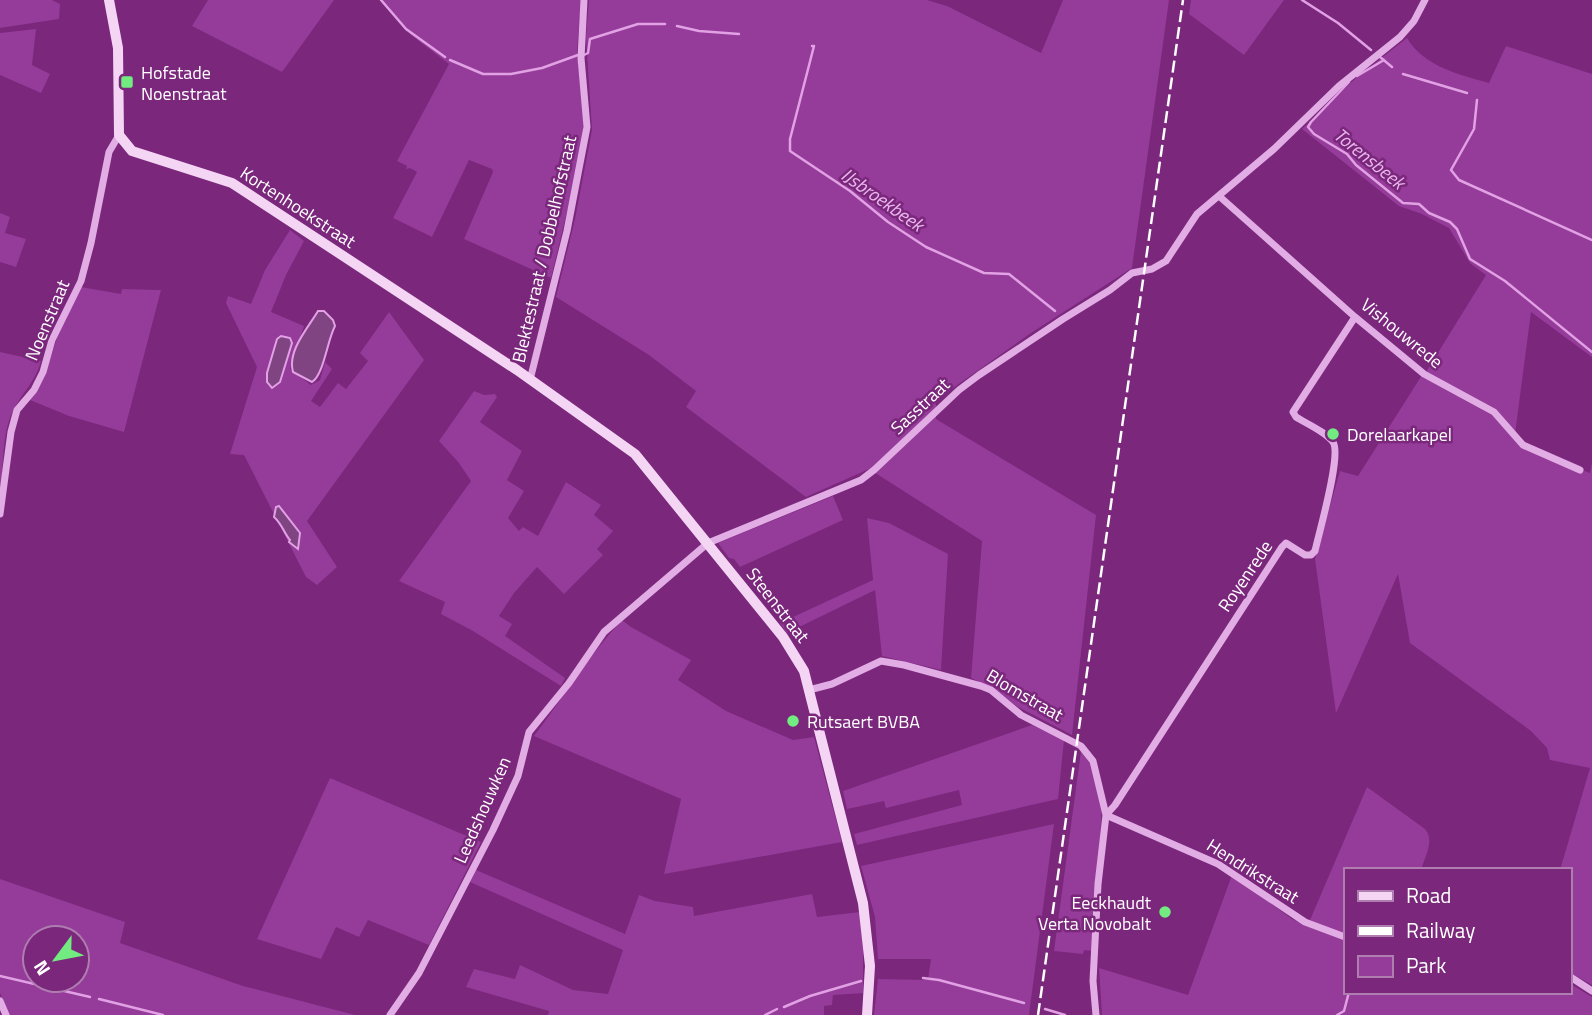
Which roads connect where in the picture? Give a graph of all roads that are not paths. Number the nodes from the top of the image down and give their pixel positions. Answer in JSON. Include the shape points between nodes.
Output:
{"nodes":[{"id":1,"x":109,"y":0,"type":"edge"},
{"id":2,"x":584,"y":0,"type":"edge"},
{"id":3,"x":1425,"y":0,"type":"edge"},
{"id":4,"x":119,"y":135,"type":"junction"},
{"id":5,"x":1219,"y":196,"type":"junction"},
{"id":6,"x":1355,"y":317,"type":"junction"},
{"id":7,"x":530,"y":380,"type":"junction"},
{"id":8,"x":1580,"y":470,"type":"dead end"},
{"id":9,"x":0,"y":514,"type":"edge"},
{"id":10,"x":708,"y":543,"type":"junction"},
{"id":11,"x":809,"y":690,"type":"junction"},
{"id":12,"x":1106,"y":815,"type":"junction"},
{"id":13,"x":1344,"y":937,"type":"edge"},
{"id":14,"x":1571,"y":977,"type":"edge"},
{"id":15,"x":1592,"y":991,"type":"edge"},
{"id":16,"x":0,"y":1001,"type":"edge"},
{"id":17,"x":6,"y":1015,"type":"edge"},
{"id":18,"x":390,"y":1015,"type":"edge"},
{"id":19,"x":867,"y":1015,"type":"edge"},
{"id":20,"x":1096,"y":1015,"type":"edge"}],
"edges":[{"from":1,"to":4,"type":"street","via":[[118,48]]},
{"from":2,"to":7,"type":"street","name":"Blektestraat / Dobbelhofstraat","via":[[581,41],[587,127]]},
{"from":3,"to":5,"type":"street","via":[[1400,37]]},
{"from":4,"to":7,"type":"street","name":"Kortenhoekstraat","via":[[132,151],[232,183]]},
{"from":4,"to":9,"type":"street","name":"Noenstraat","via":[[109,152],[81,281],[34,390],[17,410]]},
{"from":5,"to":6,"type":"street","name":"Vishouwrede"},
{"from":5,"to":10,"type":"street","name":"Sasstraat","via":[[1193,219],[1166,261],[1132,273],[959,390],[861,480]]},
{"from":6,"to":8,"type":"street","name":"Vishouwrede","via":[[1424,374],[1494,412],[1523,445]]},
{"from":6,"to":12,"type":"street","name":"Royenrede","via":[[1293,412],[1335,445],[1315,551],[1306,555],[1286,543],[1282,547]]},
{"from":7,"to":10,"type":"street","name":"Steenstraat","via":[[635,454]]},
{"from":10,"to":11,"type":"street","name":"Steenstraat","via":[[796,655]]},
{"from":10,"to":18,"type":"street","name":"Leedshouwken","via":[[604,632],[530,732],[518,776],[493,830],[419,973]]},
{"from":11,"to":12,"type":"street","name":"Blomstraat","via":[[881,661],[981,685],[1021,715],[1086,750]]},
{"from":11,"to":19,"type":"street","name":"Steenstraat","via":[[863,903],[870,966]]},
{"from":12,"to":13,"type":"street","name":"Hendrikstraat","via":[[1218,864],[1305,922]]},
{"from":12,"to":20,"type":"street","name":"Blomstraat","via":[[1093,969]]},
{"from":14,"to":15,"type":"street"},
{"from":16,"to":17,"type":"street"}]}
